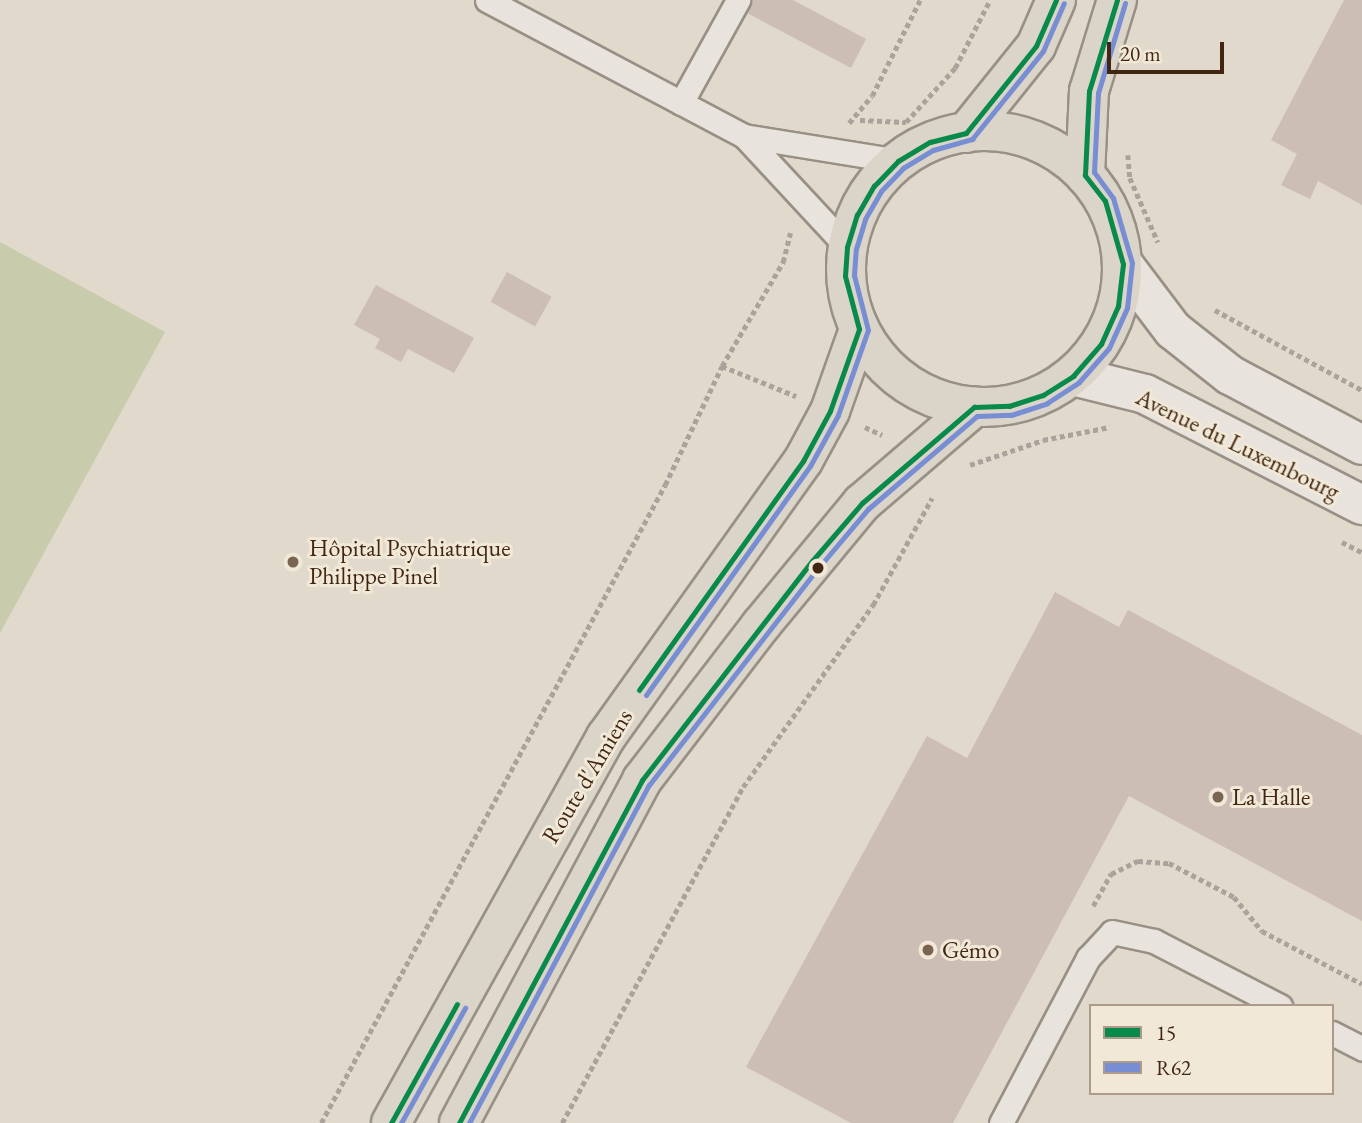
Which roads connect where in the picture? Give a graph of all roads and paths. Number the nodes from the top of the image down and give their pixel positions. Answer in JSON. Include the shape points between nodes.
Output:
{"nodes":[{"id":1,"x":487,"y":0,"type":"edge"},
{"id":2,"x":738,"y":0,"type":"edge"},
{"id":3,"x":920,"y":0,"type":"edge"},
{"id":4,"x":990,"y":0,"type":"edge"},
{"id":5,"x":1056,"y":0,"type":"edge"},
{"id":6,"x":1117,"y":0,"type":"edge"},
{"id":7,"x":681,"y":103,"type":"junction"},
{"id":8,"x":851,"y":120,"type":"junction"},
{"id":9,"x":966,"y":133,"type":"junction"},
{"id":10,"x":744,"y":136,"type":"junction"},
{"id":11,"x":826,"y":148,"type":"junction"},
{"id":12,"x":1127,"y":152,"type":"dead end"},
{"id":13,"x":898,"y":161,"type":"junction"},
{"id":14,"x":1085,"y":175,"type":"junction"},
{"id":15,"x":799,"y":194,"type":"junction"},
{"id":16,"x":847,"y":247,"type":"junction"},
{"id":17,"x":1162,"y":253,"type":"dead end"},
{"id":18,"x":1123,"y":264,"type":"junction"},
{"id":19,"x":1209,"y":306,"type":"dead end"},
{"id":20,"x":859,"y":329,"type":"junction"},
{"id":21,"x":1073,"y":376,"type":"junction"},
{"id":22,"x":1362,"y":390,"type":"edge"},
{"id":23,"x":974,"y":407,"type":"junction"},
{"id":24,"x":1118,"y":425,"type":"dead end"},
{"id":25,"x":1362,"y":445,"type":"edge"},
{"id":26,"x":958,"y":468,"type":"dead end"},
{"id":27,"x":939,"y":484,"type":"dead end"},
{"id":28,"x":1362,"y":505,"type":"edge"},
{"id":29,"x":1276,"y":1004,"type":"edge"},
{"id":30,"x":1334,"y":1034,"type":"edge"},
{"id":31,"x":1362,"y":1048,"type":"edge"},
{"id":32,"x":321,"y":1123,"type":"edge"},
{"id":33,"x":391,"y":1123,"type":"edge"},
{"id":34,"x":459,"y":1123,"type":"edge"},
{"id":35,"x":562,"y":1123,"type":"edge"},
{"id":36,"x":1001,"y":1123,"type":"edge"}],
"edges":[{"from":1,"to":7,"type":"lane"},
{"from":2,"to":7,"type":"lane"},
{"from":3,"to":8,"type":"path","via":[[872,96]]},
{"from":4,"to":8,"type":"path","via":[[955,68],[906,122]]},
{"from":5,"to":9,"type":"main road","via":[[1036,47]]},
{"from":6,"to":14,"type":"main road","via":[[1089,91]]},
{"from":7,"to":10,"type":"lane"},
{"from":8,"to":11,"type":"path"},
{"from":9,"to":13,"type":"main road","via":[[930,142]]},
{"from":9,"to":14,"type":"main road","via":[[999,132],[1030,139],[1060,154]]},
{"from":10,"to":11,"type":"lane"},
{"from":10,"to":15,"type":"lane"},
{"from":11,"to":13,"type":"lane"},
{"from":12,"to":17,"type":"path","via":[[1130,178]]},
{"from":13,"to":16,"type":"main road","via":[[874,186],[857,215]]},
{"from":14,"to":18,"type":"main road","via":[[1105,201]]},
{"from":15,"to":16,"type":"lane"},
{"from":15,"to":32,"type":"path","via":[[783,262],[722,366],[666,485]]},
{"from":16,"to":20,"type":"main road","via":[[845,275]]},
{"from":18,"to":21,"type":"main road","via":[[1118,306],[1101,344]]},
{"from":18,"to":25,"type":"street","via":[[1173,331],[1230,375]]},
{"from":19,"to":22,"type":"path"},
{"from":20,"to":23,"type":"main road","via":[[887,369],[927,395]]},
{"from":20,"to":33,"type":"main road","name":"Route d'Amiens","via":[[830,411],[803,461],[606,737]]},
{"from":21,"to":23,"type":"main road","via":[[1043,395],[1009,406]]},
{"from":21,"to":28,"type":"street","name":"Avenue du Luxembourg","via":[[1145,394]]},
{"from":23,"to":34,"type":"main road","name":"Route d'Amiens","via":[[862,503],[642,780]]},
{"from":24,"to":26,"type":"path","via":[[1043,440]]},
{"from":27,"to":35,"type":"path","via":[[873,605],[743,788]]},
{"from":29,"to":36,"type":"lane","via":[[1154,941],[1112,932],[1088,958]]},
{"from":30,"to":31,"type":"lane"}]}
